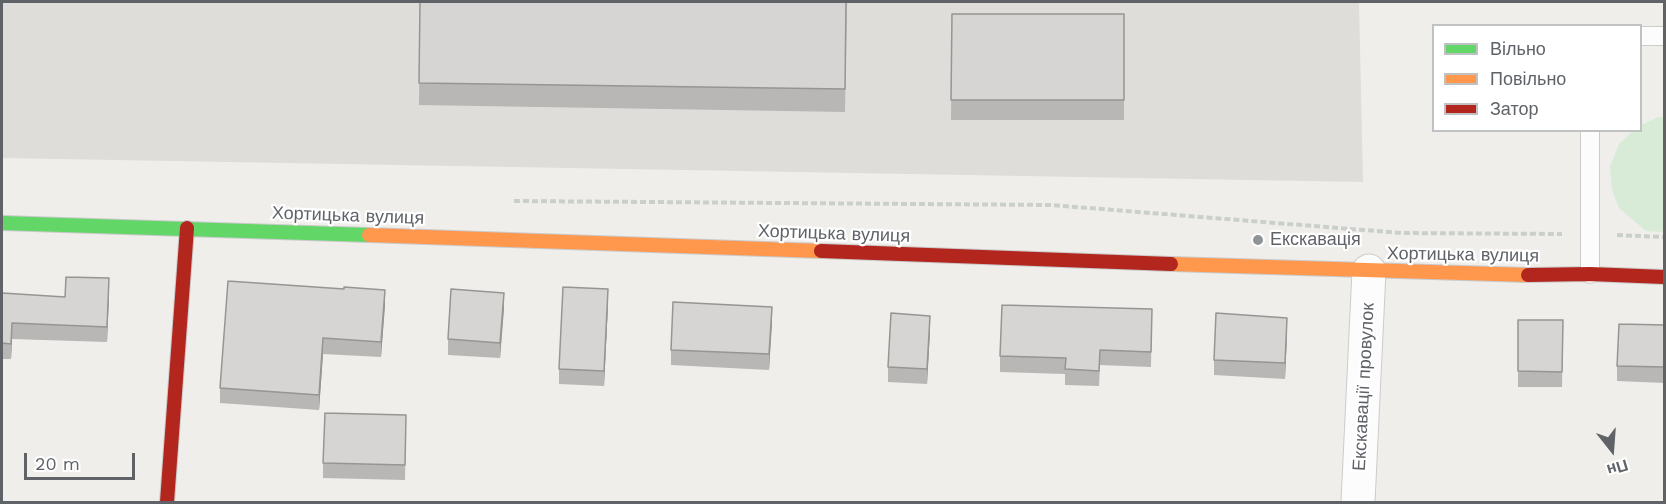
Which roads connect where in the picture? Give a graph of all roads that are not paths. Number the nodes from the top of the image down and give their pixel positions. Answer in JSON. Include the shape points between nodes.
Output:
{"nodes":[{"id":1,"x":1642,"y":36,"type":"edge"},
{"id":2,"x":1665,"y":36,"type":"edge"},
{"id":3,"x":1590,"y":132,"type":"edge"},
{"id":4,"x":2,"y":223,"type":"edge"},
{"id":5,"x":187,"y":228,"type":"junction"},
{"id":6,"x":1369,"y":271,"type":"junction"},
{"id":7,"x":1590,"y":274,"type":"junction"},
{"id":8,"x":1665,"y":277,"type":"edge"},
{"id":9,"x":167,"y":502,"type":"edge"},
{"id":10,"x":1358,"y":502,"type":"edge"}],
"edges":[{"from":1,"to":2,"type":"lane"},
{"from":3,"to":7,"type":"lane"},
{"from":4,"to":5,"type":"street","name":"Хортицька вулиця"},
{"from":5,"to":6,"type":"street","name":"Хортицька вулиця"},
{"from":5,"to":9,"type":"street"},
{"from":6,"to":7,"type":"street","name":"Хортицька вулиця"},
{"from":6,"to":10,"type":"street","name":"Екскавації провулок"},
{"from":7,"to":8,"type":"street","name":"Хортицька вулиця"}]}
